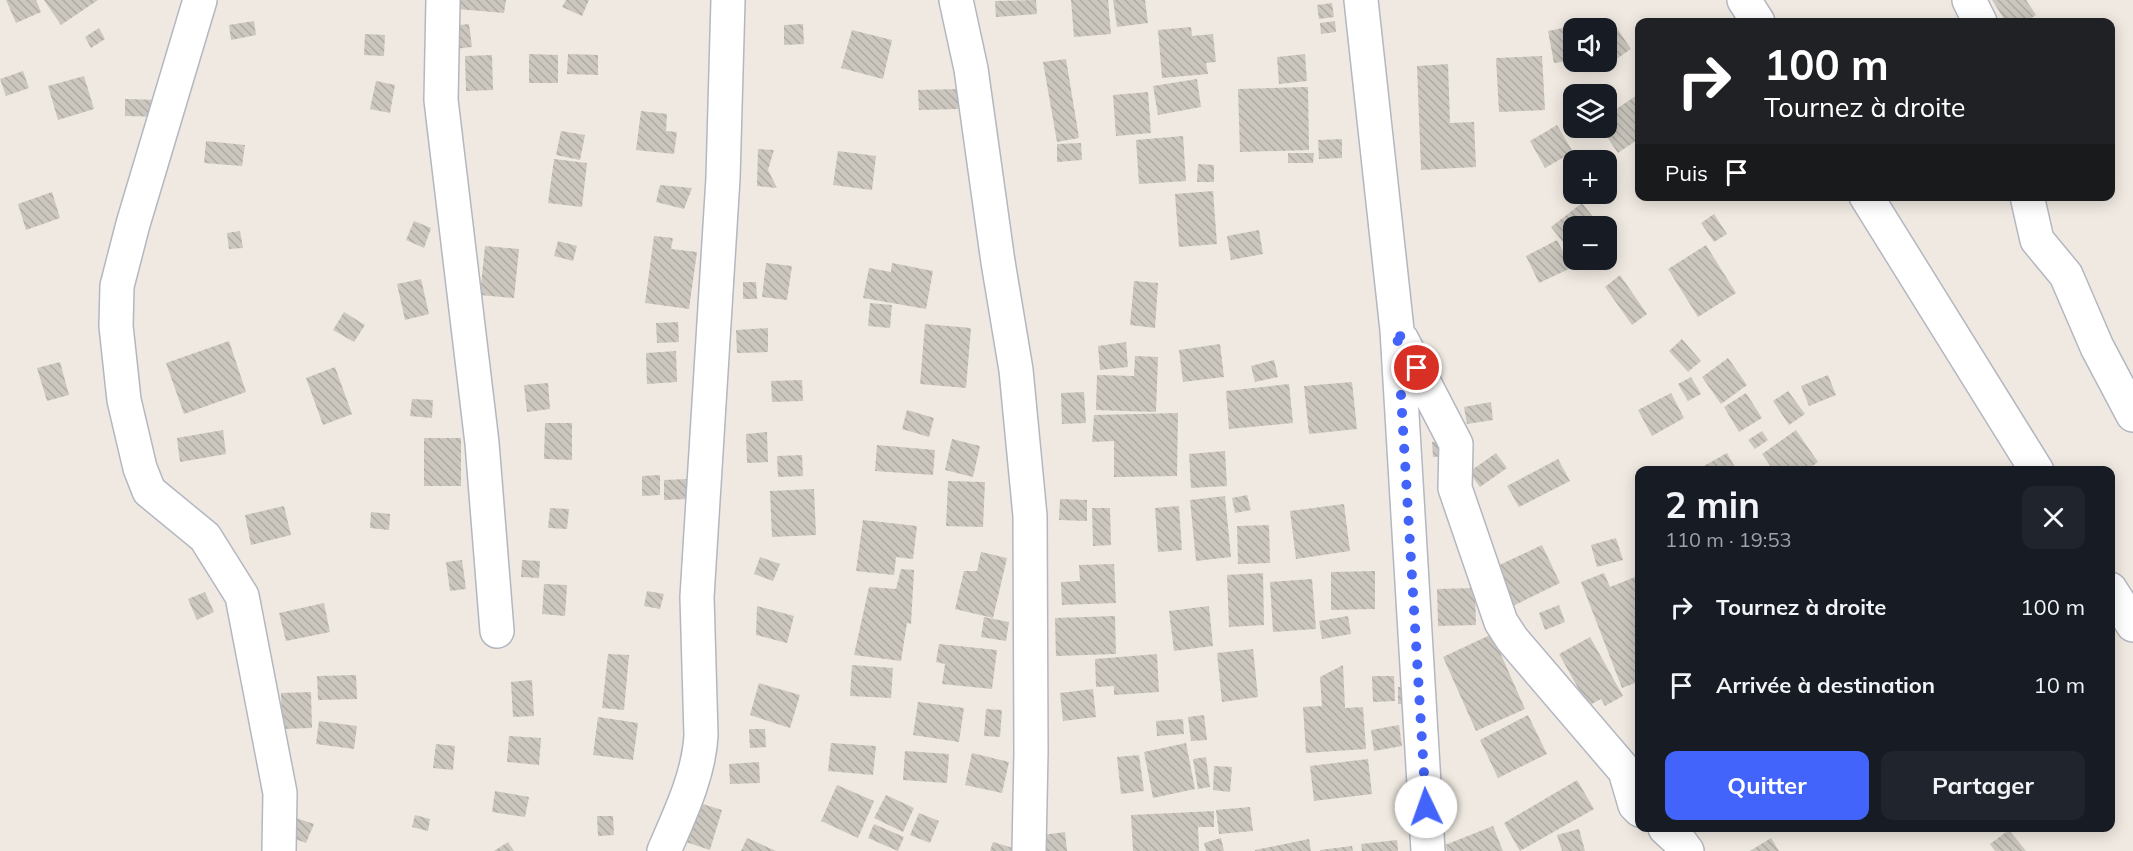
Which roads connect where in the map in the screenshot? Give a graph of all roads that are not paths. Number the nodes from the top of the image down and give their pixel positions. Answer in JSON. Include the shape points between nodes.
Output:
{"nodes":[{"id":1,"x":200,"y":0,"type":"edge"},
{"id":2,"x":442,"y":0,"type":"edge"},
{"id":3,"x":728,"y":0,"type":"edge"},
{"id":4,"x":956,"y":0,"type":"edge"},
{"id":5,"x":1360,"y":0,"type":"edge"},
{"id":6,"x":1744,"y":0,"type":"edge"},
{"id":7,"x":1969,"y":0,"type":"edge"},
{"id":8,"x":1755,"y":18,"type":"edge"},
{"id":9,"x":1978,"y":18,"type":"edge"},
{"id":10,"x":1869,"y":201,"type":"edge"},
{"id":11,"x":2028,"y":201,"type":"edge"},
{"id":12,"x":1397,"y":330,"type":"junction"},
{"id":13,"x":2133,"y":415,"type":"edge"},
{"id":14,"x":2034,"y":466,"type":"edge"},
{"id":15,"x":2115,"y":596,"type":"edge"},
{"id":16,"x":2132,"y":620,"type":"edge"},
{"id":17,"x":497,"y":631,"type":"dead end"},
{"id":18,"x":1632,"y":767,"type":"edge"},
{"id":19,"x":1635,"y":805,"type":"edge"},
{"id":20,"x":1669,"y":832,"type":"edge"},
{"id":21,"x":279,"y":851,"type":"edge"},
{"id":22,"x":664,"y":851,"type":"edge"},
{"id":23,"x":1029,"y":851,"type":"edge"},
{"id":24,"x":1428,"y":851,"type":"edge"},
{"id":25,"x":1686,"y":851,"type":"edge"}],
"edges":[{"from":1,"to":21,"type":"street","via":[[117,286],[116,326],[124,400],[149,491],[206,537],[242,596],[280,794]]},
{"from":2,"to":17,"type":"street","via":[[441,100],[482,443]]},
{"from":3,"to":22,"type":"street","via":[[723,178],[697,597],[700,756]]},
{"from":4,"to":23,"type":"street","via":[[971,69],[1016,370],[1030,516]]},
{"from":5,"to":12,"type":"street"},
{"from":6,"to":8,"type":"street"},
{"from":7,"to":9,"type":"street"},
{"from":10,"to":14,"type":"street"},
{"from":11,"to":13,"type":"street","via":[[2037,240],[2066,275]]},
{"from":12,"to":18,"type":"street","via":[[1456,444],[1455,488],[1501,622],[1512,639]]},
{"from":12,"to":24,"type":"street"},
{"from":15,"to":16,"type":"street"},
{"from":18,"to":19,"type":"street"},
{"from":20,"to":25,"type":"street"}]}
